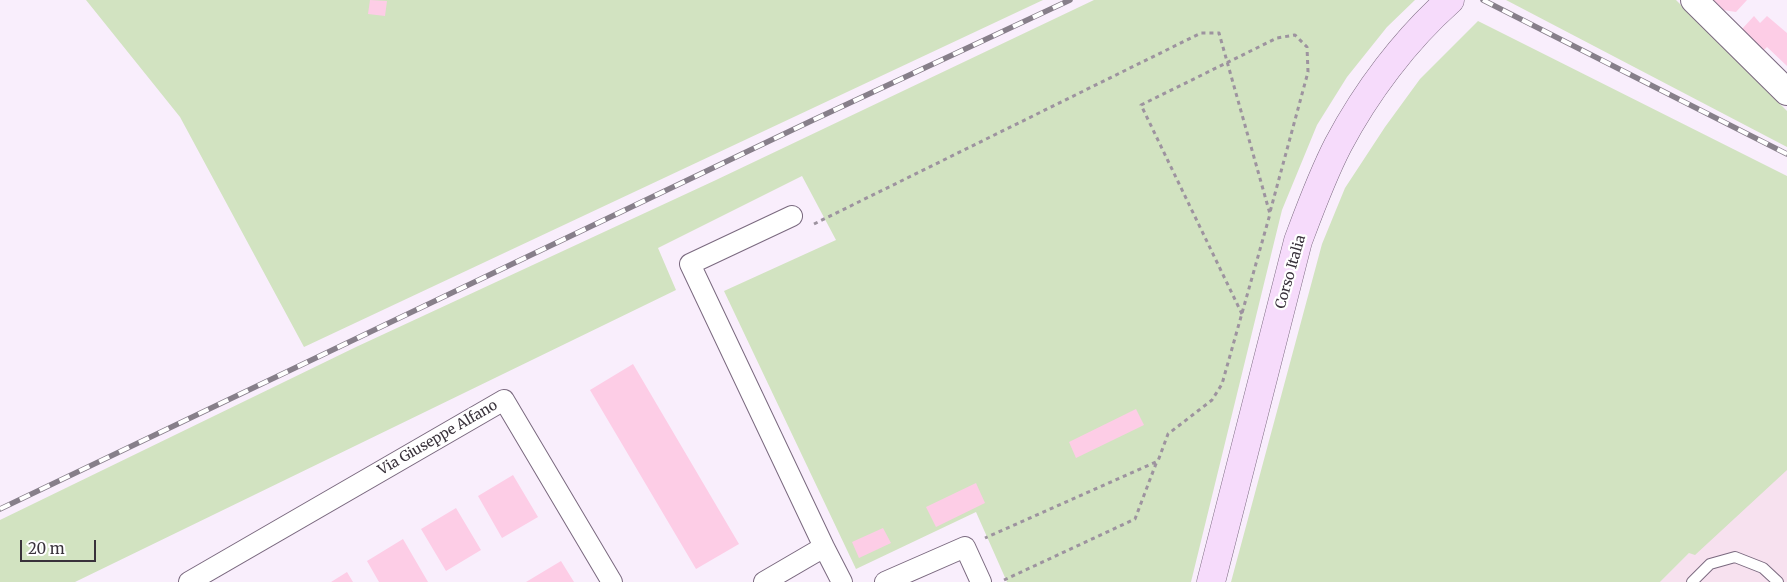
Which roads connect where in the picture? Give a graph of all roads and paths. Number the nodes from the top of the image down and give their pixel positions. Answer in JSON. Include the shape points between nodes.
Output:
{"nodes":[{"id":1,"x":1450,"y":0,"type":"edge"},
{"id":2,"x":1694,"y":0,"type":"edge"},
{"id":3,"x":1228,"y":62,"type":"junction"},
{"id":4,"x":1787,"y":92,"type":"edge"},
{"id":5,"x":1270,"y":212,"type":"junction"},
{"id":6,"x":792,"y":216,"type":"joint"},
{"id":7,"x":1242,"y":314,"type":"junction"},
{"id":8,"x":1158,"y":461,"type":"junction"},
{"id":9,"x":824,"y":547,"type":"junction"},
{"id":10,"x":964,"y":548,"type":"junction"},
{"id":11,"x":1787,"y":580,"type":"edge"},
{"id":12,"x":189,"y":582,"type":"edge"},
{"id":13,"x":612,"y":582,"type":"edge"},
{"id":14,"x":764,"y":582,"type":"edge"},
{"id":15,"x":842,"y":582,"type":"edge"},
{"id":16,"x":885,"y":582,"type":"edge"},
{"id":17,"x":981,"y":582,"type":"edge"},
{"id":18,"x":999,"y":582,"type":"edge"},
{"id":19,"x":1211,"y":582,"type":"edge"},
{"id":20,"x":1692,"y":582,"type":"edge"},
{"id":21,"x":1778,"y":582,"type":"edge"},
{"id":22,"x":1784,"y":582,"type":"edge"}],
"edges":[{"from":1,"to":19,"type":"main road","name":"Corso Italia","via":[[1385,72],[1338,145],[1317,189],[1298,241]]},
{"from":2,"to":4,"type":"street"},
{"from":3,"to":5,"type":"path"},
{"from":3,"to":5,"type":"path","via":[[1277,38],[1295,35],[1307,47],[1308,72]]},
{"from":3,"to":6,"type":"path","via":[[1219,33],[1201,33],[814,224]]},
{"from":3,"to":7,"type":"path","via":[[1141,105]]},
{"from":5,"to":7,"type":"path"},
{"from":6,"to":9,"type":"street","via":[[690,264]]},
{"from":7,"to":8,"type":"path","via":[[1222,384],[1212,400],[1168,434]]},
{"from":8,"to":10,"type":"path"},
{"from":8,"to":18,"type":"path","via":[[1135,518]]},
{"from":9,"to":14,"type":"street"},
{"from":9,"to":15,"type":"street"},
{"from":10,"to":16,"type":"street"},
{"from":10,"to":17,"type":"street"},
{"from":11,"to":22,"type":"lane"},
{"from":12,"to":13,"type":"street","name":"Via Giuseppe Alfano","via":[[504,400]]},
{"from":20,"to":21,"type":"lane","via":[[1710,564],[1735,557],[1763,568]]}]}
